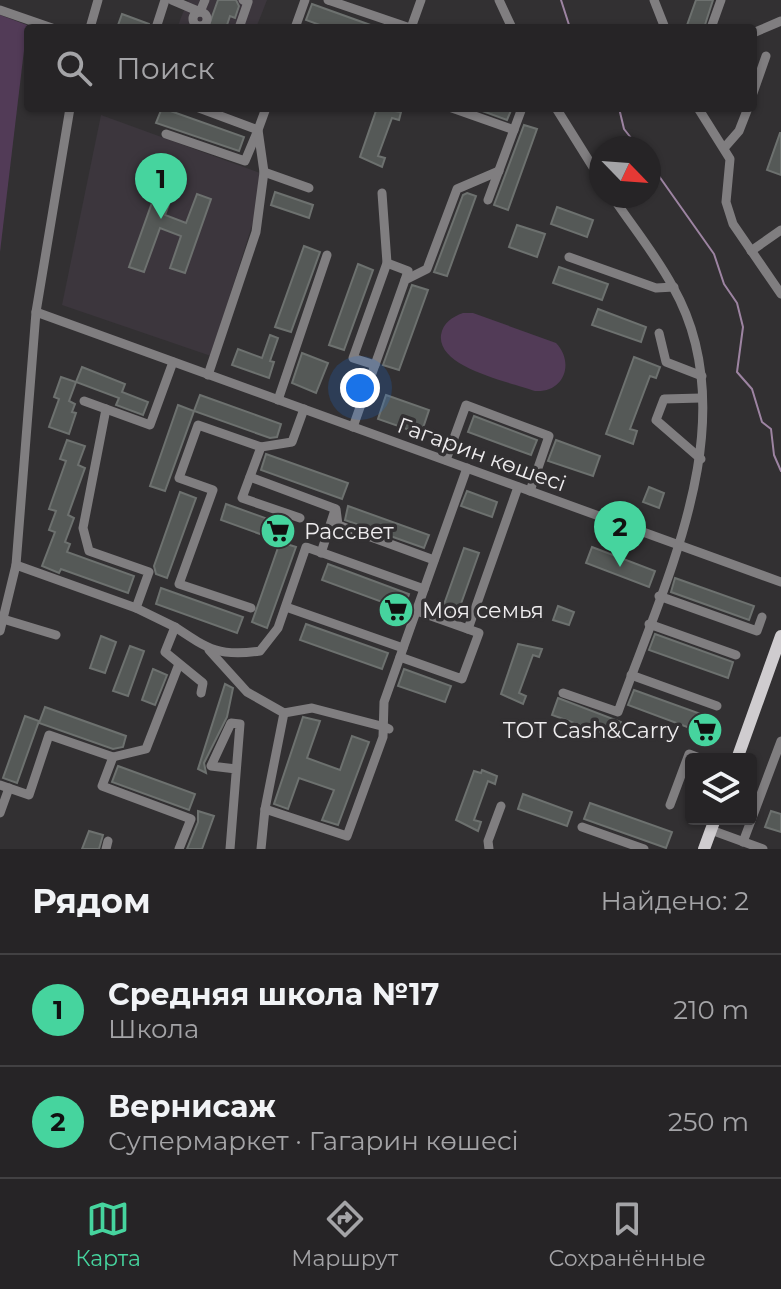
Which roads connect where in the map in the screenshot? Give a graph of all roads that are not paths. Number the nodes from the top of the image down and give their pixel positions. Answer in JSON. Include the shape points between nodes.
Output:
{"nodes":[{"id":1,"x":98,"y":0,"type":"edge"},
{"id":2,"x":165,"y":0,"type":"edge"},
{"id":3,"x":172,"y":0,"type":"edge"},
{"id":4,"x":205,"y":0,"type":"edge"},
{"id":5,"x":243,"y":0,"type":"edge"},
{"id":6,"x":305,"y":0,"type":"edge"},
{"id":7,"x":328,"y":0,"type":"edge"},
{"id":8,"x":421,"y":0,"type":"edge"},
{"id":9,"x":499,"y":0,"type":"edge"},
{"id":10,"x":654,"y":0,"type":"edge"},
{"id":11,"x":721,"y":0,"type":"edge"},
{"id":12,"x":0,"y":10,"type":"edge"},
{"id":13,"x":781,"y":21,"type":"edge"},
{"id":14,"x":40,"y":24,"type":"edge"},
{"id":15,"x":91,"y":24,"type":"edge"},
{"id":16,"x":157,"y":24,"type":"edge"},
{"id":17,"x":240,"y":24,"type":"edge"},
{"id":18,"x":296,"y":24,"type":"edge"},
{"id":19,"x":398,"y":24,"type":"edge"},
{"id":20,"x":412,"y":24,"type":"edge"},
{"id":21,"x":510,"y":24,"type":"edge"},
{"id":22,"x":663,"y":24,"type":"edge"},
{"id":23,"x":712,"y":24,"type":"edge"},
{"id":24,"x":757,"y":31,"type":"edge"},
{"id":25,"x":766,"y":56,"type":"dead end"},
{"id":26,"x":757,"y":82,"type":"edge"},
{"id":27,"x":69,"y":112,"type":"edge"},
{"id":28,"x":210,"y":112,"type":"edge"},
{"id":29,"x":265,"y":112,"type":"edge"},
{"id":30,"x":463,"y":112,"type":"edge"},
{"id":31,"x":521,"y":112,"type":"edge"},
{"id":32,"x":558,"y":112,"type":"edge"},
{"id":33,"x":701,"y":112,"type":"edge"},
{"id":34,"x":746,"y":112,"type":"edge"},
{"id":35,"x":258,"y":130,"type":"junction"},
{"id":36,"x":514,"y":130,"type":"junction"},
{"id":37,"x":166,"y":134,"type":"dead end"},
{"id":38,"x":725,"y":147,"type":"junction"},
{"id":39,"x":589,"y":161,"type":"edge"},
{"id":40,"x":499,"y":171,"type":"junction"},
{"id":41,"x":264,"y":172,"type":"junction"},
{"id":42,"x":309,"y":188,"type":"dead end"},
{"id":43,"x":382,"y":193,"type":"dead end"},
{"id":44,"x":488,"y":200,"type":"dead end"},
{"id":45,"x":620,"y":208,"type":"edge"},
{"id":46,"x":780,"y":232,"type":"edge"},
{"id":47,"x":751,"y":251,"type":"junction"},
{"id":48,"x":327,"y":255,"type":"dead end"},
{"id":49,"x":569,"y":257,"type":"dead end"},
{"id":50,"x":387,"y":263,"type":"junction"},
{"id":51,"x":405,"y":280,"type":"junction"},
{"id":52,"x":674,"y":287,"type":"junction"},
{"id":53,"x":781,"y":294,"type":"edge"},
{"id":54,"x":36,"y":312,"type":"junction"},
{"id":55,"x":659,"y":333,"type":"dead end"},
{"id":56,"x":173,"y":362,"type":"junction"},
{"id":57,"x":375,"y":365,"type":"junction"},
{"id":58,"x":208,"y":375,"type":"junction"},
{"id":59,"x":702,"y":376,"type":"junction"},
{"id":60,"x":701,"y":398,"type":"junction"},
{"id":61,"x":278,"y":400,"type":"junction"},
{"id":62,"x":84,"y":401,"type":"dead end"},
{"id":63,"x":106,"y":409,"type":"junction"},
{"id":64,"x":304,"y":409,"type":"junction"},
{"id":65,"x":353,"y":427,"type":"junction"},
{"id":66,"x":261,"y":447,"type":"junction"},
{"id":67,"x":701,"y":459,"type":"junction"},
{"id":68,"x":446,"y":460,"type":"junction"},
{"id":69,"x":467,"y":468,"type":"junction"},
{"id":70,"x":250,"y":477,"type":"junction"},
{"id":71,"x":518,"y":487,"type":"junction"},
{"id":72,"x":530,"y":491,"type":"junction"},
{"id":73,"x":336,"y":509,"type":"junction"},
{"id":74,"x":300,"y":518,"type":"dead end"},
{"id":75,"x":677,"y":544,"type":"junction"},
{"id":76,"x":321,"y":553,"type":"junction"},
{"id":77,"x":434,"y":560,"type":"junction"},
{"id":78,"x":16,"y":565,"type":"junction"},
{"id":79,"x":781,"y":582,"type":"edge"},
{"id":80,"x":424,"y":589,"type":"junction"},
{"id":81,"x":659,"y":596,"type":"junction"},
{"id":82,"x":286,"y":607,"type":"junction"},
{"id":83,"x":136,"y":608,"type":"junction"},
{"id":84,"x":251,"y":608,"type":"dead end"},
{"id":85,"x":417,"y":611,"type":"junction"},
{"id":86,"x":762,"y":617,"type":"dead end"},
{"id":87,"x":3,"y":619,"type":"junction"},
{"id":88,"x":649,"y":624,"type":"junction"},
{"id":89,"x":175,"y":627,"type":"junction"},
{"id":90,"x":468,"y":629,"type":"junction"},
{"id":91,"x":0,"y":631,"type":"edge"},
{"id":92,"x":53,"y":632,"type":"dead end"},
{"id":93,"x":781,"y":636,"type":"edge"},
{"id":94,"x":209,"y":650,"type":"junction"},
{"id":95,"x":402,"y":653,"type":"junction"},
{"id":96,"x":736,"y":655,"type":"dead end"},
{"id":97,"x":179,"y":664,"type":"junction"},
{"id":98,"x":631,"y":675,"type":"junction"},
{"id":99,"x":201,"y":693,"type":"dead end"},
{"id":100,"x":563,"y":693,"type":"dead end"},
{"id":101,"x":717,"y":706,"type":"dead end"},
{"id":102,"x":284,"y":713,"type":"junction"},
{"id":103,"x":387,"y":728,"type":"junction"},
{"id":104,"x":781,"y":741,"type":"edge"},
{"id":105,"x":739,"y":753,"type":"edge"},
{"id":106,"x":113,"y":757,"type":"junction"},
{"id":107,"x":685,"y":765,"type":"edge"},
{"id":108,"x":236,"y":769,"type":"junction"},
{"id":109,"x":4,"y":786,"type":"edge"},
{"id":110,"x":670,"y":805,"type":"dead end"},
{"id":111,"x":501,"y":806,"type":"dead end"},
{"id":112,"x":265,"y":809,"type":"junction"},
{"id":113,"x":0,"y":813,"type":"edge"},
{"id":114,"x":713,"y":825,"type":"edge"},
{"id":115,"x":715,"y":825,"type":"edge"},
{"id":116,"x":582,"y":827,"type":"dead end"},
{"id":117,"x":743,"y":842,"type":"junction"},
{"id":118,"x":179,"y":849,"type":"edge"},
{"id":119,"x":230,"y":849,"type":"edge"},
{"id":120,"x":261,"y":849,"type":"edge"},
{"id":121,"x":489,"y":849,"type":"edge"},
{"id":122,"x":644,"y":849,"type":"edge"},
{"id":123,"x":704,"y":849,"type":"edge"},
{"id":124,"x":763,"y":849,"type":"edge"}],
"edges":[{"from":1,"to":15,"type":"street"},
{"from":2,"to":16,"type":"street"},
{"from":3,"to":4,"type":"street","via":[[200,12]]},
{"from":5,"to":17,"type":"street","via":[[248,2]]},
{"from":6,"to":18,"type":"street"},
{"from":7,"to":19,"type":"street"},
{"from":8,"to":20,"type":"street"},
{"from":9,"to":21,"type":"street"},
{"from":10,"to":22,"type":"street"},
{"from":11,"to":23,"type":"street"},
{"from":12,"to":14,"type":"street"},
{"from":13,"to":24,"type":"street"},
{"from":25,"to":26,"type":"street"},
{"from":27,"to":54,"type":"street"},
{"from":28,"to":35,"type":"street"},
{"from":29,"to":35,"type":"street"},
{"from":30,"to":36,"type":"street"},
{"from":31,"to":36,"type":"street"},
{"from":32,"to":39,"type":"street"},
{"from":33,"to":38,"type":"street"},
{"from":34,"to":38,"type":"street"},
{"from":35,"to":37,"type":"street","via":[[245,161]]},
{"from":35,"to":41,"type":"street"},
{"from":36,"to":40,"type":"street"},
{"from":38,"to":47,"type":"street","via":[[730,159],[726,202]]},
{"from":40,"to":44,"type":"street"},
{"from":40,"to":51,"type":"street","via":[[457,189],[427,269]]},
{"from":41,"to":42,"type":"street"},
{"from":41,"to":58,"type":"street","via":[[256,232]]},
{"from":43,"to":50,"type":"street"},
{"from":45,"to":52,"type":"street"},
{"from":46,"to":47,"type":"street"},
{"from":47,"to":53,"type":"street"},
{"from":48,"to":61,"type":"street"},
{"from":49,"to":52,"type":"street","via":[[656,288]]},
{"from":50,"to":51,"type":"street","via":[[408,271]]},
{"from":50,"to":57,"type":"street","via":[[353,358]]},
{"from":51,"to":57,"type":"street"},
{"from":52,"to":59,"type":"street"},
{"from":54,"to":56,"type":"street","name":"Гагарин көшесі"},
{"from":54,"to":78,"type":"street"},
{"from":55,"to":59,"type":"street","via":[[666,362]]},
{"from":56,"to":58,"type":"street","name":"Гагарин көшесі"},
{"from":56,"to":63,"type":"street","via":[[150,425]]},
{"from":57,"to":65,"type":"street"},
{"from":58,"to":61,"type":"street","name":"Гагарин көшесі"},
{"from":59,"to":60,"type":"street"},
{"from":60,"to":67,"type":"street"},
{"from":60,"to":67,"type":"street","via":[[664,399],[656,420]]},
{"from":61,"to":64,"type":"street","name":"Гагарин көшесі"},
{"from":62,"to":63,"type":"street"},
{"from":63,"to":83,"type":"street","via":[[83,528],[89,551],[149,572]]},
{"from":64,"to":65,"type":"street","name":"Гагарин көшесі"},
{"from":64,"to":66,"type":"street","via":[[292,442]]},
{"from":65,"to":68,"type":"street","name":"Гагарин көшесі"},
{"from":66,"to":70,"type":"street"},
{"from":66,"to":84,"type":"street","via":[[198,425],[179,478],[213,490],[179,584]]},
{"from":67,"to":75,"type":"street"},
{"from":68,"to":69,"type":"street","name":"Гагарин көшесі"},
{"from":68,"to":72,"type":"street","via":[[466,405],[549,436]]},
{"from":69,"to":71,"type":"street","name":"Гагарин көшесі"},
{"from":69,"to":77,"type":"street"},
{"from":70,"to":73,"type":"street"},
{"from":70,"to":74,"type":"street","via":[[242,498]]},
{"from":71,"to":72,"type":"street","name":"Гагарин көшесі"},
{"from":71,"to":90,"type":"street"},
{"from":72,"to":75,"type":"street","name":"Гагарин көшесі"},
{"from":73,"to":76,"type":"street"},
{"from":73,"to":77,"type":"street","via":[[338,525]]},
{"from":75,"to":79,"type":"street","name":"Гагарин көшесі"},
{"from":75,"to":81,"type":"street"},
{"from":76,"to":80,"type":"street"},
{"from":76,"to":82,"type":"street","via":[[306,547]]},
{"from":77,"to":80,"type":"street"},
{"from":78,"to":83,"type":"street"},
{"from":78,"to":87,"type":"street"},
{"from":80,"to":85,"type":"street"},
{"from":81,"to":86,"type":"street","via":[[757,631]]},
{"from":81,"to":88,"type":"street"},
{"from":82,"to":94,"type":"street","via":[[270,642],[260,651],[232,655]]},
{"from":82,"to":95,"type":"street"},
{"from":83,"to":89,"type":"street"},
{"from":85,"to":90,"type":"street"},
{"from":85,"to":95,"type":"street"},
{"from":87,"to":91,"type":"street"},
{"from":87,"to":92,"type":"street"},
{"from":88,"to":96,"type":"street"},
{"from":88,"to":98,"type":"street"},
{"from":89,"to":94,"type":"street"},
{"from":89,"to":97,"type":"street","via":[[165,652]]},
{"from":90,"to":95,"type":"street","via":[[479,633],[462,679]]},
{"from":93,"to":105,"type":"main road"},
{"from":94,"to":102,"type":"street","via":[[247,692]]},
{"from":95,"to":103,"type":"street","via":[[384,702]]},
{"from":97,"to":99,"type":"street","via":[[203,683]]},
{"from":97,"to":106,"type":"street","via":[[146,749]]},
{"from":98,"to":100,"type":"street","via":[[618,712]]},
{"from":98,"to":101,"type":"street"},
{"from":102,"to":103,"type":"street","via":[[312,708]]},
{"from":102,"to":112,"type":"street"},
{"from":103,"to":112,"type":"street","via":[[347,836]]},
{"from":104,"to":117,"type":"street"},
{"from":106,"to":109,"type":"street","via":[[49,735],[29,795]]},
{"from":106,"to":118,"type":"street","via":[[102,786],[191,819]]},
{"from":107,"to":110,"type":"street"},
{"from":108,"to":108,"type":"street","via":[[240,724],[231,723],[211,766]]},
{"from":108,"to":119,"type":"street"},
{"from":109,"to":113,"type":"street"},
{"from":111,"to":121,"type":"street"},
{"from":112,"to":120,"type":"street"},
{"from":114,"to":123,"type":"main road"},
{"from":115,"to":117,"type":"street"},
{"from":116,"to":122,"type":"street"},
{"from":117,"to":124,"type":"street"}]}
